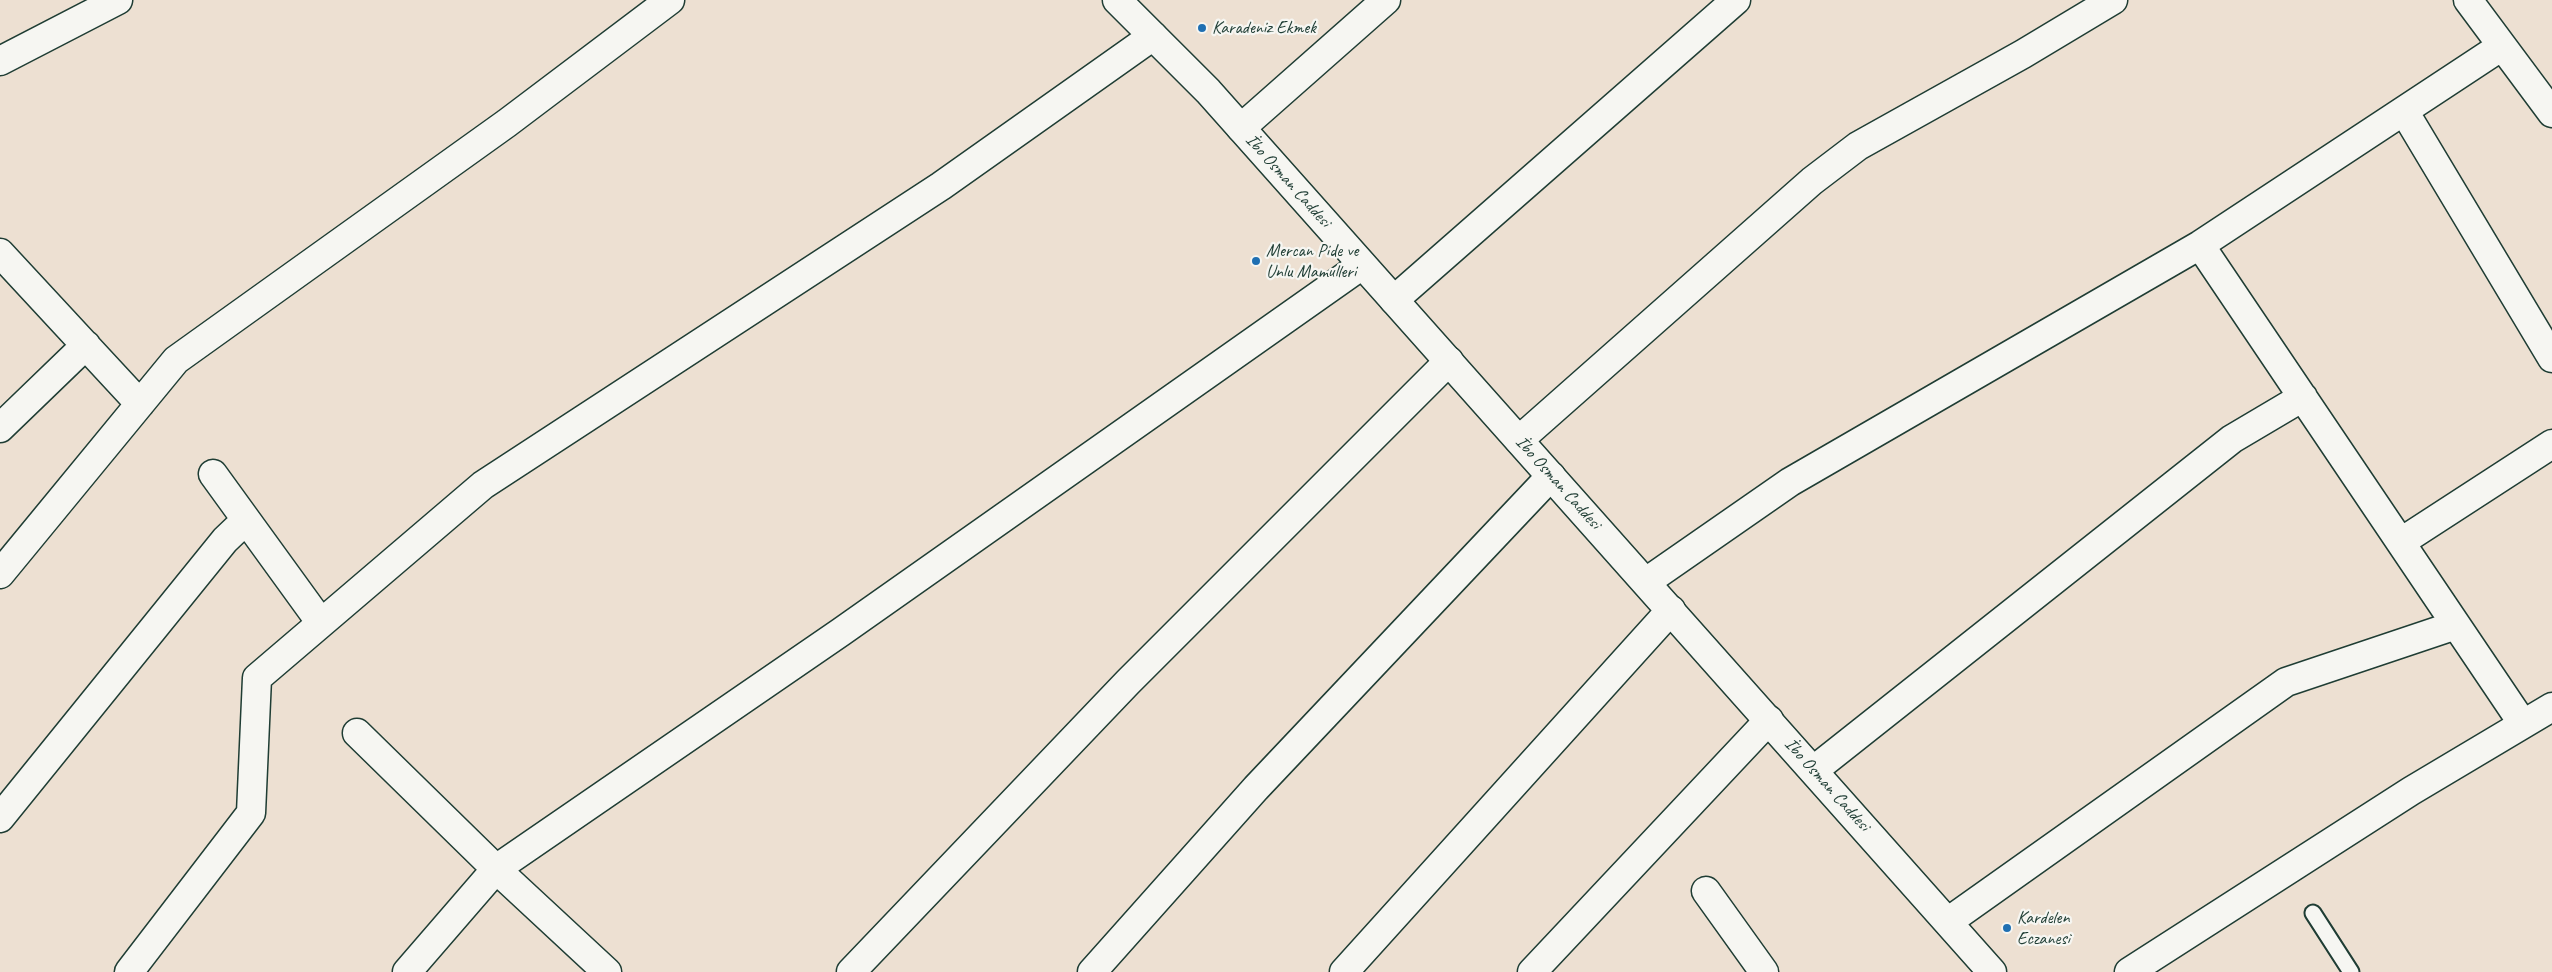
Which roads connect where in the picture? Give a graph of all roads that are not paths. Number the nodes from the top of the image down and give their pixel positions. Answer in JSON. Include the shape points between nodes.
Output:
{"nodes":[{"id":1,"x":118,"y":0,"type":"edge"},
{"id":2,"x":670,"y":0,"type":"edge"},
{"id":3,"x":1117,"y":0,"type":"edge"},
{"id":4,"x":1386,"y":0,"type":"edge"},
{"id":5,"x":1736,"y":0,"type":"edge"},
{"id":6,"x":2113,"y":0,"type":"edge"},
{"id":7,"x":2472,"y":1,"type":"edge"},
{"id":8,"x":1153,"y":36,"type":"junction"},
{"id":9,"x":2502,"y":46,"type":"junction"},
{"id":10,"x":0,"y":61,"type":"edge"},
{"id":11,"x":2404,"y":111,"type":"junction"},
{"id":12,"x":2552,"y":113,"type":"edge"},
{"id":13,"x":1241,"y":128,"type":"junction"},
{"id":14,"x":2200,"y":245,"type":"junction"},
{"id":15,"x":0,"y":253,"type":"edge"},
{"id":16,"x":1362,"y":264,"type":"junction"},
{"id":17,"x":1394,"y":300,"type":"junction"},
{"id":18,"x":86,"y":345,"type":"junction"},
{"id":19,"x":2552,"y":358,"type":"edge"},
{"id":20,"x":1449,"y":361,"type":"junction"},
{"id":21,"x":2303,"y":397,"type":"junction"},
{"id":22,"x":140,"y":404,"type":"junction"},
{"id":23,"x":0,"y":428,"type":"edge"},
{"id":24,"x":1519,"y":440,"type":"junction"},
{"id":25,"x":2552,"y":444,"type":"edge"},
{"id":26,"x":213,"y":474,"type":"dead end"},
{"id":27,"x":1551,"y":476,"type":"junction"},
{"id":28,"x":246,"y":520,"type":"junction"},
{"id":29,"x":2401,"y":542,"type":"junction"},
{"id":30,"x":0,"y":574,"type":"edge"},
{"id":31,"x":1646,"y":582,"type":"junction"},
{"id":32,"x":1671,"y":610,"type":"junction"},
{"id":33,"x":321,"y":623,"type":"junction"},
{"id":34,"x":2456,"y":624,"type":"junction"},
{"id":35,"x":2552,"y":707,"type":"edge"},
{"id":36,"x":1769,"y":720,"type":"junction"},
{"id":37,"x":2523,"y":724,"type":"junction"},
{"id":38,"x":358,"y":733,"type":"dead end"},
{"id":39,"x":1814,"y":770,"type":"junction"},
{"id":40,"x":0,"y":818,"type":"edge"},
{"id":41,"x":496,"y":869,"type":"junction"},
{"id":42,"x":1706,"y":891,"type":"dead end"},
{"id":43,"x":2313,"y":913,"type":"dead end"},
{"id":44,"x":1949,"y":922,"type":"junction"},
{"id":45,"x":129,"y":972,"type":"edge"},
{"id":46,"x":407,"y":972,"type":"edge"},
{"id":47,"x":607,"y":972,"type":"edge"},
{"id":48,"x":851,"y":972,"type":"edge"},
{"id":49,"x":1092,"y":972,"type":"edge"},
{"id":50,"x":1344,"y":972,"type":"edge"},
{"id":51,"x":1532,"y":972,"type":"edge"},
{"id":52,"x":1764,"y":972,"type":"edge"},
{"id":53,"x":1992,"y":972,"type":"edge"},
{"id":54,"x":2129,"y":972,"type":"edge"},
{"id":55,"x":2351,"y":972,"type":"edge"}],
"edges":[{"from":1,"to":10,"type":"street"},
{"from":2,"to":22,"type":"street","via":[[507,123],[176,360]]},
{"from":3,"to":8,"type":"street","name":"İbo Osman Caddesi"},
{"from":4,"to":13,"type":"street"},
{"from":5,"to":17,"type":"street"},
{"from":6,"to":24,"type":"street","via":[[1858,146],[1812,181]]},
{"from":7,"to":9,"type":"street"},
{"from":8,"to":13,"type":"street","name":"İbo Osman Caddesi"},
{"from":8,"to":33,"type":"street","via":[[940,186],[483,485]]},
{"from":9,"to":11,"type":"street"},
{"from":9,"to":12,"type":"street"},
{"from":11,"to":14,"type":"street"},
{"from":11,"to":19,"type":"street"},
{"from":13,"to":16,"type":"street","name":"İbo Osman Caddesi"},
{"from":14,"to":21,"type":"street"},
{"from":14,"to":31,"type":"street","via":[[1790,482]]},
{"from":15,"to":18,"type":"street"},
{"from":16,"to":17,"type":"street","name":"İbo Osman Caddesi"},
{"from":16,"to":41,"type":"street","via":[[850,627]]},
{"from":17,"to":20,"type":"street","name":"İbo Osman Caddesi"},
{"from":18,"to":22,"type":"street"},
{"from":18,"to":23,"type":"street"},
{"from":20,"to":24,"type":"street","name":"İbo Osman Caddesi"},
{"from":20,"to":48,"type":"street","via":[[1128,682]]},
{"from":21,"to":29,"type":"street"},
{"from":21,"to":39,"type":"street","via":[[2232,439]]},
{"from":22,"to":30,"type":"street"},
{"from":24,"to":27,"type":"street","name":"İbo Osman Caddesi"},
{"from":25,"to":29,"type":"street"},
{"from":26,"to":28,"type":"street"},
{"from":27,"to":31,"type":"street","name":"İbo Osman Caddesi"},
{"from":27,"to":49,"type":"street","via":[[1256,788]]},
{"from":28,"to":33,"type":"street"},
{"from":28,"to":40,"type":"street","via":[[225,540]]},
{"from":29,"to":34,"type":"street"},
{"from":31,"to":32,"type":"street","name":"İbo Osman Caddesi"},
{"from":32,"to":36,"type":"street","name":"İbo Osman Caddesi"},
{"from":32,"to":50,"type":"street"},
{"from":33,"to":45,"type":"street","via":[[257,678],[251,813]]},
{"from":34,"to":37,"type":"street"},
{"from":34,"to":44,"type":"street","via":[[2286,682]]},
{"from":35,"to":37,"type":"street"},
{"from":36,"to":39,"type":"street","name":"İbo Osman Caddesi"},
{"from":36,"to":51,"type":"street"},
{"from":37,"to":54,"type":"street"},
{"from":38,"to":41,"type":"street"},
{"from":39,"to":44,"type":"street","name":"İbo Osman Caddesi"},
{"from":41,"to":46,"type":"street"},
{"from":41,"to":47,"type":"street"},
{"from":42,"to":52,"type":"street"},
{"from":43,"to":55,"type":"lane"},
{"from":44,"to":53,"type":"street","name":"İbo Osman Caddesi"}]}
